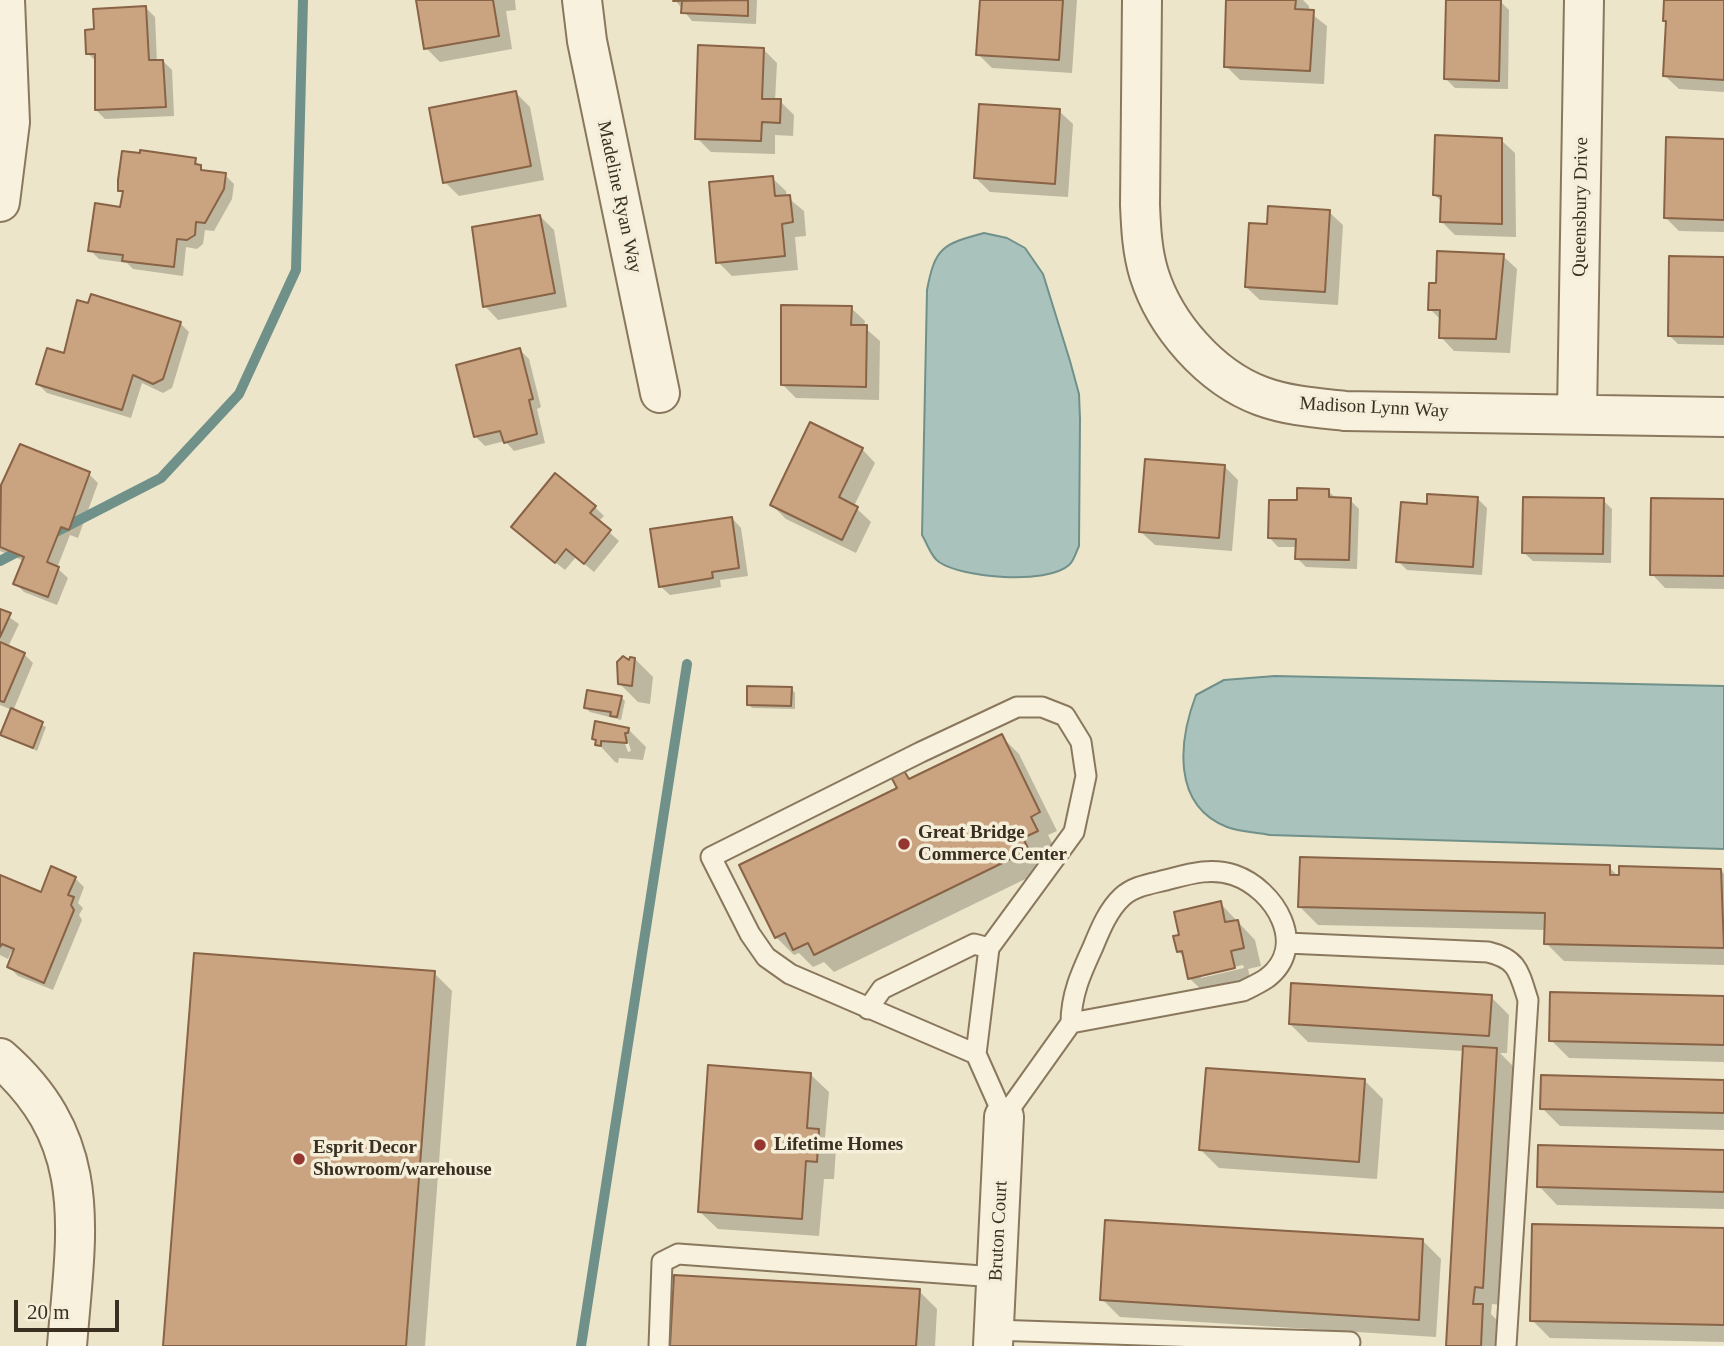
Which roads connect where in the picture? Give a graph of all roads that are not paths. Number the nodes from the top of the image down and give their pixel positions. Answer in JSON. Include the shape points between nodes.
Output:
{"nodes":[{"id":1,"x":5,"y":0,"type":"edge"},
{"id":2,"x":582,"y":0,"type":"edge"},
{"id":3,"x":1142,"y":0,"type":"edge"},
{"id":4,"x":1584,"y":0,"type":"edge"},
{"id":5,"x":0,"y":202,"type":"edge"},
{"id":6,"x":660,"y":393,"type":"dead end"},
{"id":7,"x":1577,"y":413,"type":"junction"},
{"id":8,"x":1724,"y":417,"type":"edge"},
{"id":9,"x":1287,"y":943,"type":"junction"},
{"id":10,"x":989,"y":948,"type":"junction"},
{"id":11,"x":868,"y":1009,"type":"junction"},
{"id":12,"x":1071,"y":1023,"type":"junction"},
{"id":13,"x":976,"y":1054,"type":"junction"},
{"id":14,"x":0,"y":1058,"type":"edge"},
{"id":15,"x":1004,"y":1116,"type":"junction"},
{"id":16,"x":996,"y":1277,"type":"junction"},
{"id":17,"x":993,"y":1338,"type":"edge"},
{"id":18,"x":1350,"y":1342,"type":"dead end"},
{"id":19,"x":67,"y":1346,"type":"edge"},
{"id":20,"x":659,"y":1346,"type":"edge"},
{"id":21,"x":1506,"y":1346,"type":"edge"}],
"edges":[{"from":1,"to":5,"type":"street","via":[[10,122]]},
{"from":2,"to":6,"type":"street","name":"Madeline Ryan Way"},
{"from":3,"to":7,"type":"street","name":"Madison Lynn Way","via":[[1142,239],[1149,274],[1163,307],[1203,358],[1260,396],[1293,405],[1345,411]]},
{"from":4,"to":7,"type":"street","name":"Queensbury Drive"},
{"from":7,"to":8,"type":"street","name":"Madison Lynn Way"},
{"from":9,"to":12,"type":"lane","via":[[1282,960],[1267,978],[1243,990]]},
{"from":9,"to":12,"type":"lane","via":[[1283,919],[1273,904],[1235,875],[1192,873],[1137,887],[1107,915],[1071,1000]]},
{"from":9,"to":21,"type":"lane","via":[[1488,952],[1507,957],[1519,971],[1528,1000]]},
{"from":10,"to":11,"type":"lane","via":[[974,944],[882,989]]},
{"from":10,"to":11,"type":"lane","via":[[1074,832],[1083,802],[1086,776],[1081,741],[1065,716],[1042,707],[1017,707],[711,857],[766,957],[790,974]]},
{"from":10,"to":13,"type":"lane"},
{"from":11,"to":13,"type":"lane"},
{"from":12,"to":15,"type":"lane"},
{"from":13,"to":15,"type":"lane"},
{"from":14,"to":19,"type":"street","via":[[38,1097],[57,1128],[70,1165],[75,1238]]},
{"from":15,"to":16,"type":"street","name":"Bruton Court"},
{"from":16,"to":17,"type":"street","name":"Bruton Court"},
{"from":16,"to":20,"type":"lane","via":[[678,1254],[662,1262]]},
{"from":17,"to":18,"type":"lane"}]}
